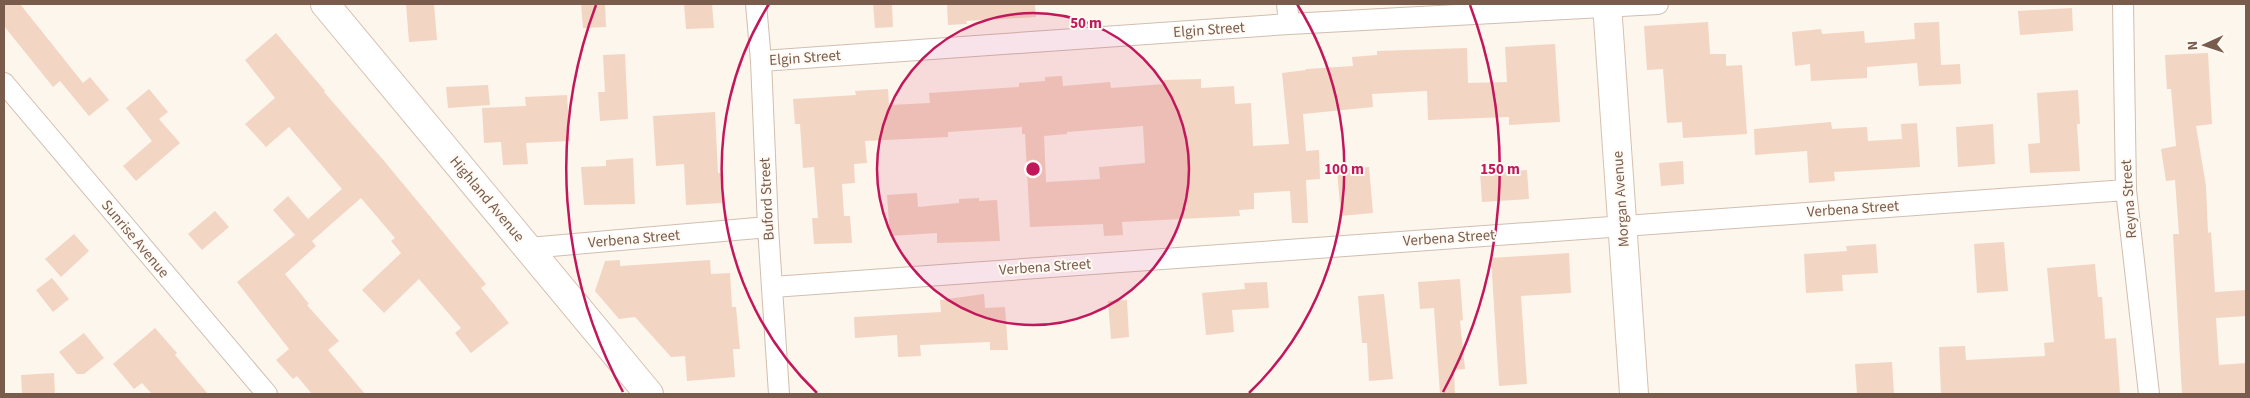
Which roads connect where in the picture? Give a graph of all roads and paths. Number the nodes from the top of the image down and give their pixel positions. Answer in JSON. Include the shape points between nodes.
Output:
{"nodes":[{"id":1,"x":325,"y":4,"type":"edge"},
{"id":2,"x":756,"y":4,"type":"edge"},
{"id":3,"x":1287,"y":4,"type":"edge"},
{"id":4,"x":1658,"y":4,"type":"edge"},
{"id":5,"x":2123,"y":4,"type":"edge"},
{"id":6,"x":1607,"y":6,"type":"edge"},
{"id":7,"x":1288,"y":24,"type":"junction"},
{"id":8,"x":761,"y":61,"type":"junction"},
{"id":9,"x":4,"y":83,"type":"edge"},
{"id":10,"x":2126,"y":190,"type":"junction"},
{"id":11,"x":1623,"y":226,"type":"junction"},
{"id":12,"x":768,"y":227,"type":"junction"},
{"id":13,"x":529,"y":248,"type":"junction"},
{"id":14,"x":773,"y":287,"type":"junction"},
{"id":15,"x":267,"y":394,"type":"edge"},
{"id":16,"x":649,"y":394,"type":"edge"},
{"id":17,"x":779,"y":394,"type":"edge"},
{"id":18,"x":1634,"y":394,"type":"edge"},
{"id":19,"x":2149,"y":394,"type":"edge"}],
"edges":[{"from":1,"to":13,"type":"street","name":"Highland Avenue"},
{"from":2,"to":8,"type":"street","name":"Buford Street"},
{"from":3,"to":7,"type":"street"},
{"from":4,"to":6,"type":"street","name":"Elgin Street"},
{"from":5,"to":10,"type":"street","name":"Reyna Street"},
{"from":6,"to":7,"type":"street","name":"Elgin Street"},
{"from":6,"to":11,"type":"street","name":"Morgan Avenue"},
{"from":7,"to":8,"type":"street","name":"Elgin Street"},
{"from":8,"to":12,"type":"street","name":"Buford Street"},
{"from":9,"to":15,"type":"street","name":"Sunrise Avenue"},
{"from":10,"to":11,"type":"street","name":"Verbena Street"},
{"from":10,"to":19,"type":"street","name":"Reyna Street"},
{"from":11,"to":14,"type":"street","name":"Verbena Street"},
{"from":11,"to":18,"type":"street","name":"Morgan Avenue"},
{"from":12,"to":13,"type":"street","name":"Verbena Street"},
{"from":12,"to":14,"type":"street","name":"Buford Street"},
{"from":13,"to":16,"type":"street","name":"Highland Avenue"},
{"from":14,"to":17,"type":"street","name":"Buford Street"}]}
